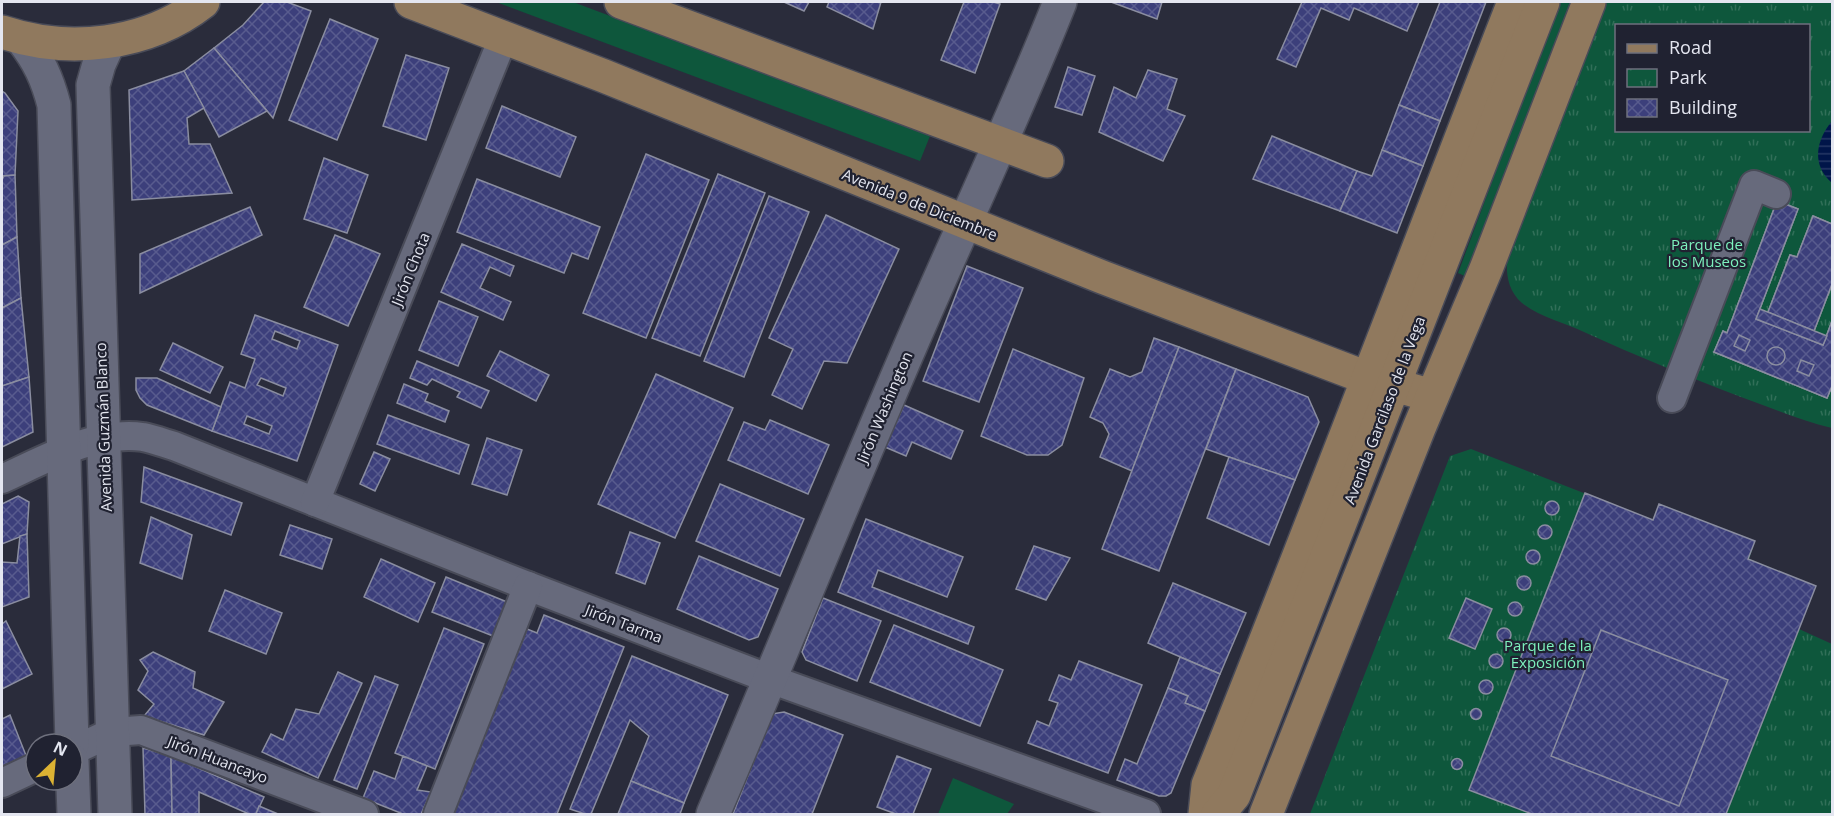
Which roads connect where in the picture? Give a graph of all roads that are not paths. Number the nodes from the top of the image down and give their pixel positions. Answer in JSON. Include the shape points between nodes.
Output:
{"nodes":[{"id":1,"x":203,"y":2,"type":"edge"},
{"id":2,"x":411,"y":2,"type":"edge"},
{"id":3,"x":621,"y":2,"type":"edge"},
{"id":4,"x":1060,"y":2,"type":"edge"},
{"id":5,"x":1514,"y":2,"type":"edge"},
{"id":6,"x":1543,"y":2,"type":"edge"},
{"id":7,"x":1589,"y":2,"type":"edge"},
{"id":8,"x":12,"y":36,"type":"edge"},
{"id":9,"x":504,"y":36,"type":"junction"},
{"id":10,"x":110,"y":42,"type":"junction"},
{"id":11,"x":1000,"y":144,"type":"junction"},
{"id":12,"x":1047,"y":161,"type":"dead end"},
{"id":13,"x":1776,"y":194,"type":"dead end"},
{"id":14,"x":964,"y":221,"type":"junction"},
{"id":15,"x":1382,"y":381,"type":"junction"},
{"id":16,"x":1432,"y":396,"type":"junction"},
{"id":17,"x":1672,"y":398,"type":"dead end"},
{"id":18,"x":103,"y":438,"type":"junction"},
{"id":19,"x":63,"y":452,"type":"junction"},
{"id":20,"x":2,"y":479,"type":"edge"},
{"id":21,"x":315,"y":502,"type":"junction"},
{"id":22,"x":528,"y":586,"type":"junction"},
{"id":23,"x":770,"y":679,"type":"junction"},
{"id":24,"x":72,"y":732,"type":"edge"},
{"id":25,"x":114,"y":732,"type":"junction"},
{"id":26,"x":84,"y":746,"type":"edge"},
{"id":27,"x":24,"y":773,"type":"edge"},
{"id":28,"x":2,"y":783,"type":"edge"},
{"id":29,"x":73,"y":792,"type":"edge"},
{"id":30,"x":74,"y":814,"type":"edge"},
{"id":31,"x":115,"y":814,"type":"edge"},
{"id":32,"x":364,"y":814,"type":"edge"},
{"id":33,"x":438,"y":814,"type":"edge"},
{"id":34,"x":713,"y":814,"type":"edge"},
{"id":35,"x":1146,"y":814,"type":"edge"},
{"id":36,"x":1205,"y":814,"type":"edge"},
{"id":37,"x":1218,"y":814,"type":"edge"},
{"id":38,"x":1266,"y":814,"type":"edge"}],
"edges":[{"from":1,"to":10,"type":"main road","via":[[169,23]]},
{"from":2,"to":9,"type":"main road","name":"Avenida 9 de Diciembre"},
{"from":3,"to":11,"type":"main road"},
{"from":4,"to":11,"type":"main road","name":"Jirón Washington"},
{"from":5,"to":15,"type":"main road","name":"Avenida Garcilaso de la Vega","via":[[1419,243]]},
{"from":6,"to":15,"type":"main road","name":"Avenida Garcilaso de la Vega"},
{"from":7,"to":16,"type":"main road","via":[[1486,269]]},
{"from":8,"to":10,"type":"main road","via":[[76,45]]},
{"from":8,"to":19,"type":"main road","via":[[38,58],[54,105]]},
{"from":9,"to":14,"type":"main road","name":"Avenida 9 de Diciembre"},
{"from":9,"to":21,"type":"street","name":"Jirón Chota"},
{"from":10,"to":18,"type":"main road","name":"Avenida Guzmán Blanco","via":[[93,86]]},
{"from":11,"to":12,"type":"main road"},
{"from":11,"to":14,"type":"main road","name":"Jirón Washington"},
{"from":13,"to":17,"type":"street","via":[[1754,185]]},
{"from":14,"to":15,"type":"main road","name":"Avenida 9 de Diciembre"},
{"from":14,"to":23,"type":"main road","name":"Jirón Washington"},
{"from":15,"to":16,"type":"main road","name":"Avenida 9 de Diciembre"},
{"from":15,"to":36,"type":"main road","name":"Avenida Garcilaso de la Vega","via":[[1208,785]]},
{"from":15,"to":37,"type":"main road","name":"Avenida Garcilaso de la Vega","via":[[1233,795]]},
{"from":16,"to":38,"type":"main road"},
{"from":18,"to":19,"type":"street","name":"Jirón Tarma"},
{"from":18,"to":21,"type":"street","name":"Jirón Tarma","via":[[142,437],[174,446]]},
{"from":18,"to":25,"type":"main road","name":"Avenida Guzmán Blanco"},
{"from":19,"to":20,"type":"street","name":"Jirón Tarma"},
{"from":19,"to":24,"type":"main road"},
{"from":21,"to":22,"type":"street","name":"Jirón Tarma"},
{"from":22,"to":23,"type":"street","name":"Jirón Tarma"},
{"from":22,"to":33,"type":"street"},
{"from":23,"to":34,"type":"main road","name":"Jirón Washington"},
{"from":23,"to":35,"type":"street","name":"Jirón Tarma"},
{"from":25,"to":26,"type":"street","name":"Jirón Huancayo"},
{"from":25,"to":31,"type":"main road","name":"Avenida Guzmán Blanco"},
{"from":25,"to":32,"type":"street","name":"Jirón Huancayo","via":[[141,730]]},
{"from":27,"to":28,"type":"street"},
{"from":29,"to":30,"type":"main road"}]}
